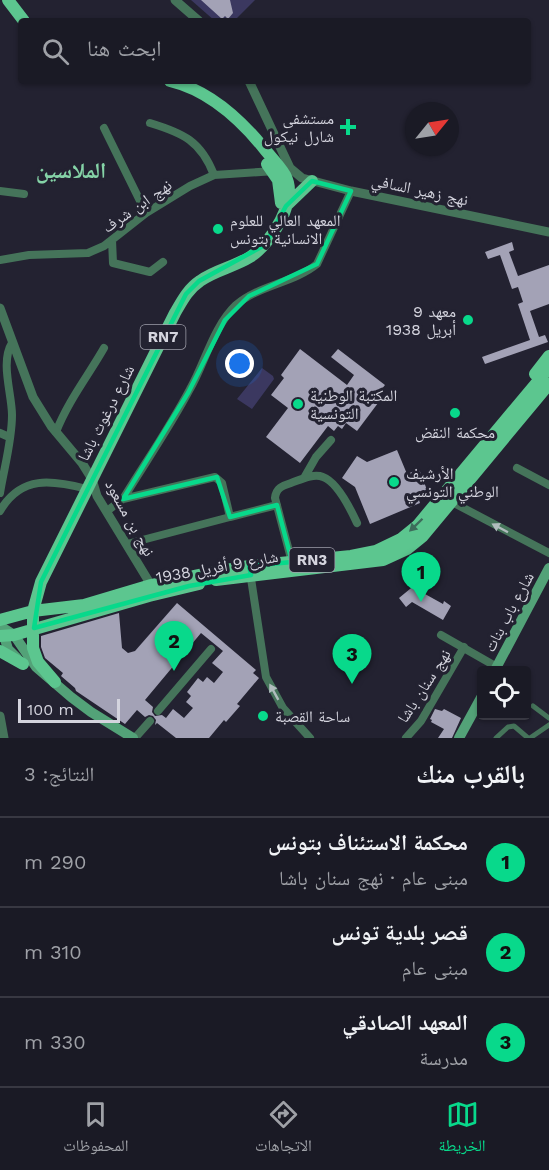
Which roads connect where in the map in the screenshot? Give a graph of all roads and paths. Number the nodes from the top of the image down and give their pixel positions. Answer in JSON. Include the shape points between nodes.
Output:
{"nodes":[{"id":1,"x":8,"y":0,"type":"edge"},
{"id":2,"x":16,"y":0,"type":"edge"},
{"id":3,"x":175,"y":0,"type":"edge"},
{"id":4,"x":22,"y":18,"type":"edge"},
{"id":5,"x":28,"y":18,"type":"edge"},
{"id":6,"x":196,"y":18,"type":"edge"},
{"id":7,"x":183,"y":84,"type":"edge"},
{"id":8,"x":250,"y":84,"type":"edge"},
{"id":9,"x":150,"y":123,"type":"dead end"},
{"id":10,"x":104,"y":128,"type":"dead end"},
{"id":11,"x":281,"y":170,"type":"junction"},
{"id":12,"x":214,"y":176,"type":"junction"},
{"id":13,"x":312,"y":181,"type":"junction"},
{"id":14,"x":0,"y":191,"type":"edge"},
{"id":15,"x":351,"y":191,"type":"junction"},
{"id":16,"x":24,"y":194,"type":"dead end"},
{"id":17,"x":286,"y":206,"type":"junction"},
{"id":18,"x":146,"y":213,"type":"junction"},
{"id":19,"x":279,"y":222,"type":"junction"},
{"id":20,"x":549,"y":232,"type":"edge"},
{"id":21,"x":112,"y":240,"type":"junction"},
{"id":22,"x":0,"y":260,"type":"edge"},
{"id":23,"x":163,"y":262,"type":"dead end"},
{"id":24,"x":0,"y":308,"type":"edge"},
{"id":25,"x":12,"y":343,"type":"junction"},
{"id":26,"x":104,"y":348,"type":"dead end"},
{"id":27,"x":549,"y":356,"type":"edge"},
{"id":28,"x":549,"y":368,"type":"edge"},
{"id":29,"x":549,"y":384,"type":"edge"},
{"id":30,"x":549,"y":391,"type":"edge"},
{"id":31,"x":56,"y":432,"type":"junction"},
{"id":32,"x":0,"y":433,"type":"edge"},
{"id":33,"x":9,"y":437,"type":"junction"},
{"id":34,"x":497,"y":439,"type":"junction"},
{"id":35,"x":331,"y":440,"type":"dead end"},
{"id":36,"x":517,"y":468,"type":"dead end"},
{"id":37,"x":304,"y":478,"type":"junction"},
{"id":38,"x":89,"y":484,"type":"junction"},
{"id":39,"x":549,"y":485,"type":"edge"},
{"id":40,"x":0,"y":494,"type":"edge"},
{"id":41,"x":123,"y":499,"type":"junction"},
{"id":42,"x":452,"y":502,"type":"junction"},
{"id":43,"x":277,"y":505,"type":"junction"},
{"id":44,"x":0,"y":511,"type":"edge"},
{"id":45,"x":107,"y":511,"type":"junction"},
{"id":46,"x":230,"y":517,"type":"junction"},
{"id":47,"x":357,"y":523,"type":"dead end"},
{"id":48,"x":127,"y":544,"type":"junction"},
{"id":49,"x":549,"y":553,"type":"edge"},
{"id":50,"x":293,"y":566,"type":"junction"},
{"id":51,"x":549,"y":568,"type":"edge"},
{"id":52,"x":250,"y":571,"type":"junction"},
{"id":53,"x":151,"y":585,"type":"junction"},
{"id":54,"x":136,"y":594,"type":"junction"},
{"id":55,"x":0,"y":620,"type":"edge"},
{"id":56,"x":33,"y":620,"type":"junction"},
{"id":57,"x":3,"y":633,"type":"edge"},
{"id":58,"x":441,"y":635,"type":"dead end"},
{"id":59,"x":464,"y":647,"type":"junction"},
{"id":60,"x":211,"y":649,"type":"dead end"},
{"id":61,"x":0,"y":651,"type":"edge"},
{"id":62,"x":23,"y":664,"type":"junction"},
{"id":63,"x":492,"y":666,"type":"edge"},
{"id":64,"x":498,"y":666,"type":"edge"},
{"id":65,"x":55,"y":682,"type":"junction"},
{"id":66,"x":477,"y":705,"type":"edge"},
{"id":67,"x":533,"y":706,"type":"dead end"},
{"id":68,"x":158,"y":711,"type":"dead end"},
{"id":69,"x":0,"y":716,"type":"edge"},
{"id":70,"x":548,"y":716,"type":"edge"},
{"id":71,"x":150,"y":721,"type":"dead end"},
{"id":72,"x":549,"y":725,"type":"edge"},
{"id":73,"x":1,"y":728,"type":"edge"},
{"id":74,"x":4,"y":738,"type":"edge"},
{"id":75,"x":134,"y":738,"type":"edge"},
{"id":76,"x":310,"y":738,"type":"edge"},
{"id":77,"x":406,"y":738,"type":"edge"},
{"id":78,"x":459,"y":738,"type":"edge"},
{"id":79,"x":496,"y":738,"type":"edge"},
{"id":80,"x":529,"y":738,"type":"edge"}],
"edges":[{"from":1,"to":4,"type":"main road"},
{"from":2,"to":5,"type":"main road"},
{"from":3,"to":6,"type":"street"},
{"from":7,"to":11,"type":"main road","number":"RN7","via":[[234,115]]},
{"from":8,"to":11,"type":"street"},
{"from":9,"to":12,"type":"street","via":[[190,139],[203,152]]},
{"from":10,"to":18,"type":"street"},
{"from":11,"to":12,"type":"street","name":"نهج ابن شرف"},
{"from":11,"to":13,"type":"street","name":"نهج زهير السافي"},
{"from":11,"to":17,"type":"main road","name":"شارع درغوث باشا","number":"RN7","via":[[288,186]]},
{"from":11,"to":19,"type":"main road","number":"RN7"},
{"from":12,"to":18,"type":"street","name":"نهج ابن شرف"},
{"from":13,"to":15,"type":"street","name":"نهج زهير السافي"},
{"from":13,"to":17,"type":"main road"},
{"from":14,"to":16,"type":"street"},
{"from":15,"to":20,"type":"street","name":"نهج زهير السافي"},
{"from":15,"to":41,"type":"street","via":[[318,264],[249,296],[225,320],[188,393]]},
{"from":17,"to":19,"type":"main road","name":"شارع درغوث باشا","number":"RN7"},
{"from":18,"to":21,"type":"street","name":"نهج ابن شرف"},
{"from":19,"to":38,"type":"main road","name":"شارع درغوث باشا","number":"RN7","via":[[258,252],[208,276],[186,294]]},
{"from":21,"to":22,"type":"street","name":"نهج ابن شرف","via":[[88,253]]},
{"from":21,"to":23,"type":"street","via":[[113,264],[150,272]]},
{"from":24,"to":25,"type":"street","name":"نهج بن مسعود"},
{"from":25,"to":31,"type":"street","name":"نهج بن مسعود","via":[[33,397]]},
{"from":25,"to":33,"type":"street","via":[[7,348],[6,362],[12,415]]},
{"from":26,"to":31,"type":"street","via":[[65,410]]},
{"from":27,"to":34,"type":"main road","name":"شارع 9 أفريل 1938"},
{"from":28,"to":34,"type":"main road","name":"شارع 9 أفريل 1938","number":"RN3"},
{"from":29,"to":34,"type":"main road","name":"شارع 9 أفريل 1938","number":"RN3"},
{"from":30,"to":34,"type":"main road","name":"شارع 9 أفريل 1938"},
{"from":31,"to":38,"type":"street","name":"نهج بن مسعود","via":[[82,463]]},
{"from":32,"to":33,"type":"street"},
{"from":33,"to":40,"type":"street"},
{"from":34,"to":42,"type":"main road","name":"شارع 9 أفريل 1938","number":"RN3"},
{"from":34,"to":50,"type":"main road","name":"شارع 9 أفريل 1938","number":"RN3","one_way":true,"via":[[401,539],[376,551]]},
{"from":35,"to":37,"type":"street"},
{"from":36,"to":39,"type":"street"},
{"from":37,"to":43,"type":"street","via":[[277,490]]},
{"from":37,"to":47,"type":"street","via":[[324,477],[331,482]]},
{"from":38,"to":44,"type":"street","via":[[30,484],[11,496]]},
{"from":38,"to":45,"type":"street","name":"نهج بن مسعود"},
{"from":38,"to":56,"type":"main road","name":"شارع درغوث باشا","number":"RN7","via":[[41,582]]},
{"from":41,"to":45,"type":"street"},
{"from":41,"to":46,"type":"street","via":[[215,477],[222,483]]},
{"from":49,"to":42,"type":"street","one_way":true},
{"from":42,"to":50,"type":"main road","name":"شارع 9 أفريل 1938","number":"RN3","via":[[423,536],[390,557],[358,564]]},
{"from":43,"to":46,"type":"street"},
{"from":43,"to":50,"type":"street"},
{"from":45,"to":48,"type":"street","name":"نهج بن مسعود"},
{"from":46,"to":48,"type":"street"},
{"from":48,"to":53,"type":"street","name":"نهج بن مسعود"},
{"from":50,"to":52,"type":"main road","name":"شارع 9 أفريل 1938","number":"RN3"},
{"from":51,"to":64,"type":"main road","name":"شارع باب بنات"},
{"from":52,"to":53,"type":"main road","name":"شارع 9 أفريل 1938","number":"RN3"},
{"from":52,"to":54,"type":"main road","name":"شارع 9 أفريل 1938","number":"RN3"},
{"from":76,"to":52,"type":"street","one_way":true,"via":[[283,708],[266,677]]},
{"from":53,"to":54,"type":"main road","name":"شارع 9 أفريل 1938","number":"RN3"},
{"from":54,"to":56,"type":"main road","name":"شارع 9 أفريل 1938","number":"RN3"},
{"from":54,"to":56,"type":"main road","name":"شارع 9 أفريل 1938","number":"RN3"},
{"from":55,"to":56,"type":"main road","name":"شارع 9 أفريل 1938","number":"RN3"},
{"from":56,"to":57,"type":"main road","name":"شارع 9 أفريل 1938","number":"RN3"},
{"from":56,"to":65,"type":"main road","name":"شارع درغوث باشا","via":[[35,658]]},
{"from":57,"to":62,"type":"main road","via":[[8,649]]},
{"from":57,"to":65,"type":"main road"},
{"from":58,"to":59,"type":"street","name":"نهج سنان باشا"},
{"from":59,"to":63,"type":"street","name":"نهج سنان باشا"},
{"from":59,"to":77,"type":"street","name":"نهج سنان باشا","via":[[421,721]]},
{"from":60,"to":68,"type":"street"},
{"from":61,"to":62,"type":"main road"},
{"from":62,"to":65,"type":"main road"},
{"from":65,"to":75,"type":"main road","via":[[91,712]]},
{"from":66,"to":78,"type":"main road"},
{"from":67,"to":70,"type":"street"},
{"from":69,"to":73,"type":"street"},
{"from":71,"to":75,"type":"street"},
{"from":72,"to":80,"type":"street"},
{"from":73,"to":74,"type":"street"},
{"from":79,"to":80,"type":"street","via":[[514,726]]}]}
